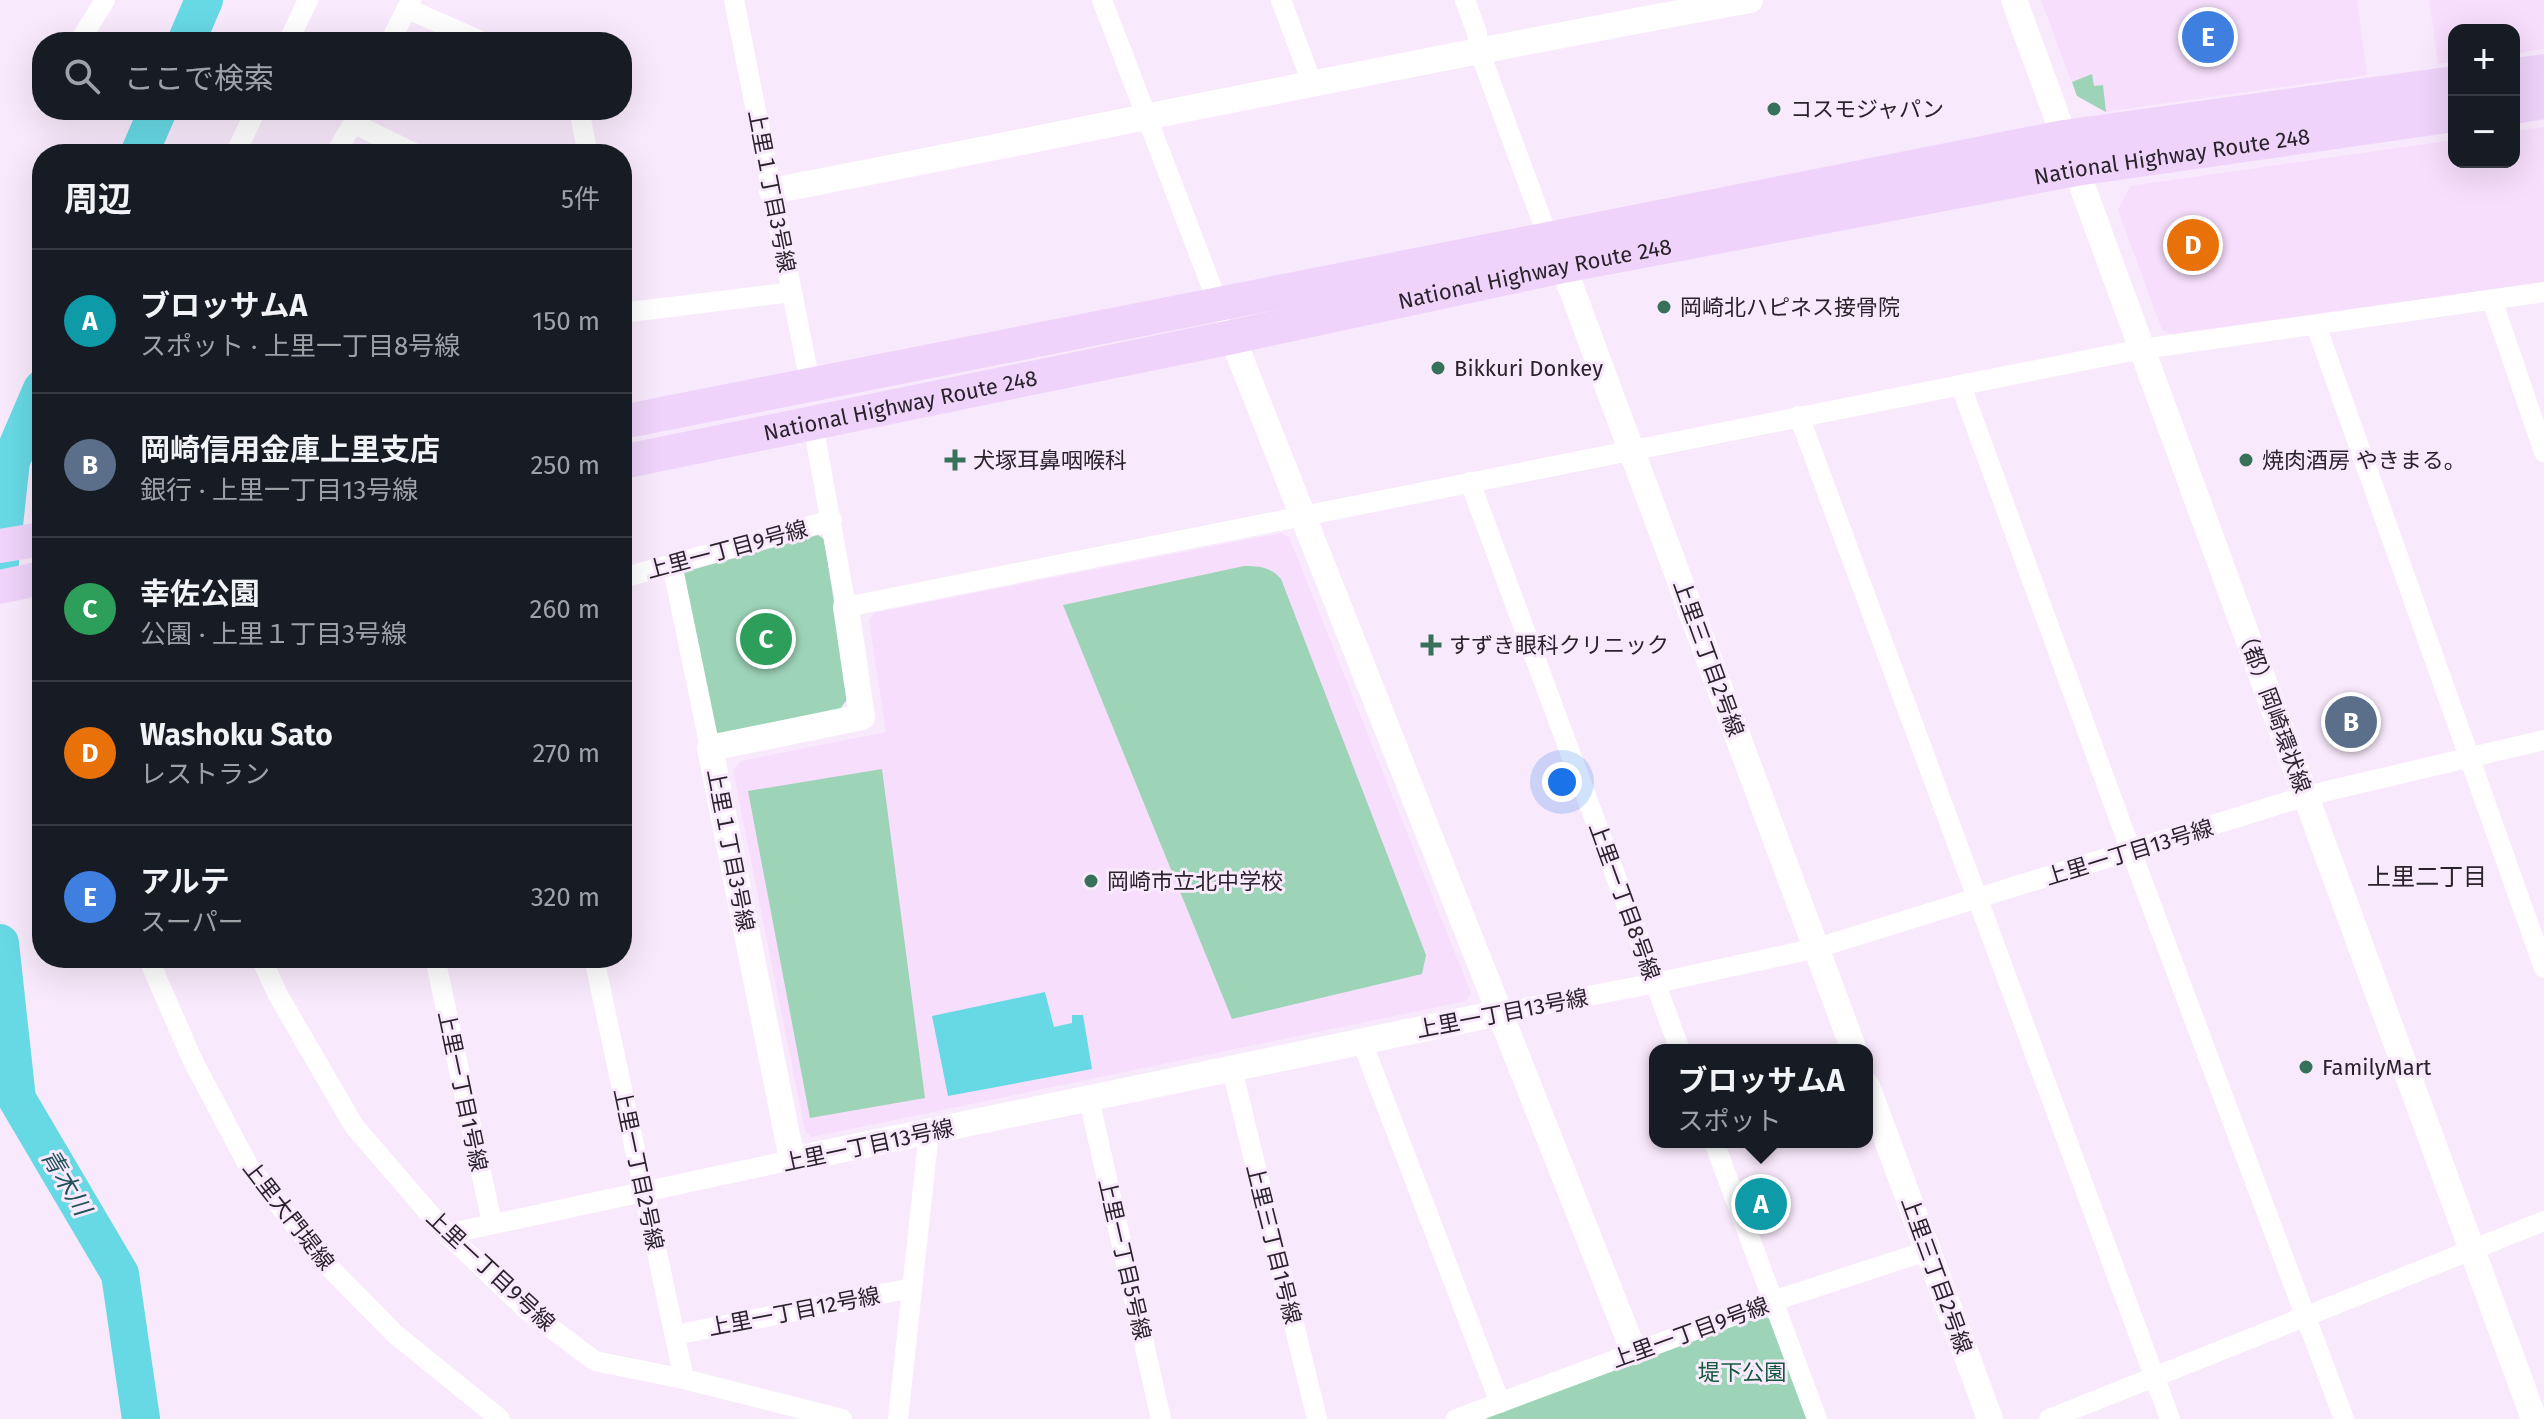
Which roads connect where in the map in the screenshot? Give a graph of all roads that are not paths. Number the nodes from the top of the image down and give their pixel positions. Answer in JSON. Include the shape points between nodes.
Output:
{"nodes":[{"id":1,"x":105,"y":0,"type":"edge"},
{"id":2,"x":308,"y":0,"type":"edge"},
{"id":3,"x":734,"y":0,"type":"edge"},
{"id":4,"x":1102,"y":0,"type":"edge"},
{"id":5,"x":1281,"y":0,"type":"edge"},
{"id":6,"x":1465,"y":0,"type":"edge"},
{"id":7,"x":1750,"y":0,"type":"edge"},
{"id":8,"x":2014,"y":0,"type":"edge"},
{"id":9,"x":410,"y":4,"type":"edge"},
{"id":10,"x":1648,"y":9,"type":"edge"},
{"id":11,"x":85,"y":32,"type":"edge"},
{"id":12,"x":293,"y":32,"type":"edge"},
{"id":13,"x":395,"y":32,"type":"edge"},
{"id":14,"x":464,"y":32,"type":"edge"},
{"id":15,"x":1479,"y":50,"type":"junction"},
{"id":16,"x":2544,"y":71,"type":"edge"},
{"id":17,"x":2520,"y":74,"type":"edge"},
{"id":18,"x":1312,"y":83,"type":"junction"},
{"id":19,"x":2448,"y":84,"type":"edge"},
{"id":20,"x":2544,"y":102,"type":"edge"},
{"id":21,"x":2520,"y":106,"type":"edge"},
{"id":22,"x":2448,"y":116,"type":"edge"},
{"id":23,"x":1146,"y":119,"type":"junction"},
{"id":24,"x":251,"y":120,"type":"edge"},
{"id":25,"x":356,"y":120,"type":"edge"},
{"id":26,"x":363,"y":120,"type":"edge"},
{"id":27,"x":581,"y":120,"type":"edge"},
{"id":28,"x":2064,"y":137,"type":"junction"},
{"id":29,"x":240,"y":144,"type":"edge"},
{"id":30,"x":341,"y":144,"type":"edge"},
{"id":31,"x":400,"y":144,"type":"edge"},
{"id":32,"x":586,"y":144,"type":"edge"},
{"id":33,"x":2076,"y":169,"type":"junction"},
{"id":34,"x":772,"y":191,"type":"junction"},
{"id":35,"x":1556,"y":253,"type":"junction"},
{"id":36,"x":792,"y":292,"type":"junction"},
{"id":37,"x":2544,"y":292,"type":"edge"},
{"id":38,"x":2492,"y":300,"type":"junction"},
{"id":39,"x":1218,"y":305,"type":"junction"},
{"id":40,"x":632,"y":312,"type":"edge"},
{"id":41,"x":2316,"y":325,"type":"junction"},
{"id":42,"x":1232,"y":337,"type":"junction"},
{"id":43,"x":2142,"y":349,"type":"junction"},
{"id":44,"x":810,"y":383,"type":"junction"},
{"id":45,"x":1961,"y":386,"type":"junction"},
{"id":46,"x":1799,"y":416,"type":"junction"},
{"id":47,"x":632,"y":420,"type":"edge"},
{"id":48,"x":813,"y":424,"type":"junction"},
{"id":49,"x":1633,"y":450,"type":"junction"},
{"id":50,"x":2544,"y":452,"type":"edge"},
{"id":51,"x":632,"y":460,"type":"edge"},
{"id":52,"x":1470,"y":482,"type":"junction"},
{"id":53,"x":1301,"y":516,"type":"junction"},
{"id":54,"x":832,"y":520,"type":"junction"},
{"id":55,"x":32,"y":541,"type":"edge"},
{"id":56,"x":0,"y":546,"type":"edge"},
{"id":57,"x":672,"y":564,"type":"junction"},
{"id":58,"x":632,"y":575,"type":"edge"},
{"id":59,"x":32,"y":580,"type":"edge"},
{"id":60,"x":0,"y":587,"type":"edge"},
{"id":61,"x":846,"y":607,"type":"junction"},
{"id":62,"x":2544,"y":740,"type":"edge"},
{"id":63,"x":710,"y":748,"type":"junction"},
{"id":64,"x":2470,"y":757,"type":"junction"},
{"id":65,"x":2306,"y":796,"type":"junction"},
{"id":66,"x":2131,"y":851,"type":"junction"},
{"id":67,"x":1977,"y":899,"type":"junction"},
{"id":68,"x":1817,"y":948,"type":"junction"},
{"id":69,"x":152,"y":968,"type":"edge"},
{"id":70,"x":266,"y":968,"type":"edge"},
{"id":71,"x":437,"y":968,"type":"edge"},
{"id":72,"x":596,"y":968,"type":"edge"},
{"id":73,"x":2544,"y":968,"type":"edge"},
{"id":74,"x":1656,"y":983,"type":"junction"},
{"id":75,"x":1499,"y":1013,"type":"junction"},
{"id":76,"x":1362,"y":1042,"type":"junction"},
{"id":77,"x":1678,"y":1044,"type":"edge"},
{"id":78,"x":1852,"y":1044,"type":"edge"},
{"id":79,"x":1232,"y":1069,"type":"junction"},
{"id":80,"x":1089,"y":1099,"type":"junction"},
{"id":81,"x":1873,"y":1102,"type":"edge"},
{"id":82,"x":929,"y":1132,"type":"junction"},
{"id":83,"x":1716,"y":1148,"type":"edge"},
{"id":84,"x":792,"y":1160,"type":"junction"},
{"id":85,"x":644,"y":1192,"type":"junction"},
{"id":86,"x":2544,"y":1221,"type":"edge"},
{"id":87,"x":492,"y":1223,"type":"junction"},
{"id":88,"x":447,"y":1234,"type":"junction"},
{"id":89,"x":2472,"y":1250,"type":"junction"},
{"id":90,"x":1927,"y":1251,"type":"junction"},
{"id":91,"x":912,"y":1288,"type":"junction"},
{"id":92,"x":1773,"y":1301,"type":"junction"},
{"id":93,"x":2306,"y":1317,"type":"junction"},
{"id":94,"x":675,"y":1335,"type":"junction"},
{"id":95,"x":1634,"y":1352,"type":"junction"},
{"id":96,"x":2154,"y":1377,"type":"junction"},
{"id":97,"x":684,"y":1379,"type":"junction"},
{"id":98,"x":1500,"y":1403,"type":"junction"},
{"id":99,"x":500,"y":1419,"type":"edge"},
{"id":100,"x":842,"y":1419,"type":"edge"},
{"id":101,"x":898,"y":1419,"type":"edge"},
{"id":102,"x":1161,"y":1419,"type":"edge"},
{"id":103,"x":1317,"y":1419,"type":"edge"},
{"id":104,"x":1456,"y":1419,"type":"edge"},
{"id":105,"x":1817,"y":1419,"type":"edge"},
{"id":106,"x":1990,"y":1419,"type":"edge"},
{"id":107,"x":2049,"y":1419,"type":"edge"},
{"id":108,"x":2170,"y":1419,"type":"edge"},
{"id":109,"x":2344,"y":1419,"type":"edge"},
{"id":110,"x":2534,"y":1419,"type":"edge"}],
"edges":[{"from":1,"to":11,"type":"street"},
{"from":2,"to":12,"type":"street"},
{"from":3,"to":34,"type":"street","name":"上里１丁目3号線"},
{"from":4,"to":23,"type":"street"},
{"from":5,"to":18,"type":"street"},
{"from":6,"to":15,"type":"street","name":"上里三丁目2号線"},
{"from":7,"to":10,"type":"street"},
{"from":8,"to":28,"type":"street","name":"（都）岡崎環状線"},
{"from":9,"to":13,"type":"street"},
{"from":9,"to":14,"type":"street"},
{"from":10,"to":15,"type":"street"},
{"from":15,"to":18,"type":"street"},
{"from":15,"to":35,"type":"street","name":"上里三丁目2号線"},
{"from":16,"to":17,"type":"highway"},
{"from":18,"to":23,"type":"street"},
{"from":19,"to":28,"type":"highway","name":"National Highway Route 248"},
{"from":20,"to":21,"type":"highway"},
{"from":22,"to":33,"type":"highway","name":"National Highway Route 248"},
{"from":23,"to":34,"type":"street"},
{"from":23,"to":39,"type":"street"},
{"from":24,"to":29,"type":"street"},
{"from":25,"to":30,"type":"street"},
{"from":26,"to":31,"type":"street"},
{"from":27,"to":32,"type":"street"},
{"from":28,"to":33,"type":"street","name":"（都）岡崎環状線"},
{"from":28,"to":35,"type":"highway","name":"National Highway Route 248"},
{"from":33,"to":35,"type":"highway","name":"National Highway Route 248"},
{"from":33,"to":43,"type":"street","name":"（都）岡崎環状線"},
{"from":34,"to":36,"type":"street","name":"上里１丁目3号線"},
{"from":35,"to":39,"type":"highway","name":"National Highway Route 248"},
{"from":35,"to":42,"type":"highway","name":"National Highway Route 248"},
{"from":35,"to":49,"type":"street","name":"上里三丁目2号線"},
{"from":36,"to":40,"type":"street"},
{"from":36,"to":44,"type":"street","name":"上里１丁目3号線"},
{"from":37,"to":38,"type":"street"},
{"from":38,"to":41,"type":"street"},
{"from":38,"to":50,"type":"street"},
{"from":39,"to":42,"type":"street"},
{"from":39,"to":44,"type":"highway","name":"National Highway Route 248"},
{"from":41,"to":43,"type":"street"},
{"from":41,"to":64,"type":"street"},
{"from":42,"to":48,"type":"highway","name":"National Highway Route 248"},
{"from":42,"to":53,"type":"street"},
{"from":43,"to":45,"type":"street"},
{"from":43,"to":65,"type":"street","name":"（都）岡崎環状線"},
{"from":44,"to":47,"type":"highway","name":"National Highway Route 248"},
{"from":45,"to":46,"type":"street"},
{"from":45,"to":66,"type":"street"},
{"from":46,"to":49,"type":"street"},
{"from":46,"to":67,"type":"street"},
{"from":48,"to":51,"type":"highway","name":"National Highway Route 248"},
{"from":48,"to":54,"type":"street","name":"上里１丁目3号線"},
{"from":49,"to":52,"type":"street"},
{"from":49,"to":68,"type":"street","name":"上里三丁目2号線"},
{"from":52,"to":53,"type":"street"},
{"from":52,"to":74,"type":"street","name":"上里一丁目8号線"},
{"from":53,"to":61,"type":"street"},
{"from":53,"to":75,"type":"street"},
{"from":54,"to":57,"type":"street","name":"上里一丁目9号線"},
{"from":54,"to":61,"type":"street","name":"上里１丁目3号線"},
{"from":55,"to":56,"type":"highway"},
{"from":57,"to":58,"type":"street","name":"上里一丁目9号線"},
{"from":57,"to":63,"type":"street"},
{"from":59,"to":60,"type":"highway"},
{"from":61,"to":63,"type":"street","name":"上里１丁目3号線","via":[[862,717]]},
{"from":62,"to":64,"type":"street","name":"上里一丁目13号線"},
{"from":63,"to":84,"type":"street","name":"上里１丁目3号線"},
{"from":64,"to":65,"type":"street","name":"上里一丁目13号線"},
{"from":64,"to":73,"type":"street"},
{"from":65,"to":66,"type":"street","name":"上里一丁目13号線"},
{"from":65,"to":89,"type":"street","name":"（都）岡崎環状線"},
{"from":66,"to":67,"type":"street","name":"上里一丁目13号線"},
{"from":66,"to":93,"type":"street"},
{"from":67,"to":68,"type":"street","name":"上里一丁目13号線"},
{"from":67,"to":96,"type":"street"},
{"from":68,"to":74,"type":"street","name":"上里一丁目13号線"},
{"from":68,"to":78,"type":"street","name":"上里三丁目2号線"},
{"from":69,"to":99,"type":"street","name":"上里大門堤線","via":[[193,1061],[249,1167],[324,1262],[395,1334]]},
{"from":70,"to":88,"type":"street","name":"上里一丁目9号線","via":[[354,1126]]},
{"from":71,"to":87,"type":"street","name":"上里一丁目1号線"},
{"from":72,"to":85,"type":"street","name":"上里一丁目2号線"},
{"from":74,"to":75,"type":"street","name":"上里一丁目13号線"},
{"from":74,"to":77,"type":"street","name":"上里一丁目8号線"},
{"from":75,"to":76,"type":"street","name":"上里一丁目13号線"},
{"from":75,"to":95,"type":"street"},
{"from":76,"to":79,"type":"street","name":"上里一丁目13号線"},
{"from":76,"to":98,"type":"street"},
{"from":79,"to":80,"type":"street","name":"上里一丁目13号線"},
{"from":79,"to":103,"type":"street","name":"上里三丁目1号線"},
{"from":80,"to":82,"type":"street","name":"上里一丁目13号線"},
{"from":80,"to":102,"type":"street","name":"上里一丁目5号線"},
{"from":81,"to":90,"type":"street","name":"上里三丁目2号線"},
{"from":82,"to":84,"type":"street","name":"上里一丁目13号線"},
{"from":82,"to":91,"type":"street"},
{"from":83,"to":92,"type":"street"},
{"from":84,"to":85,"type":"street","name":"上里一丁目13号線"},
{"from":85,"to":87,"type":"street","name":"上里一丁目13号線"},
{"from":85,"to":94,"type":"street","name":"上里一丁目2号線"},
{"from":86,"to":89,"type":"street"},
{"from":87,"to":88,"type":"street","name":"上里一丁目13号線"},
{"from":88,"to":97,"type":"street","name":"上里一丁目9号線","via":[[528,1311],[595,1361]]},
{"from":89,"to":93,"type":"street"},
{"from":89,"to":110,"type":"street","name":"（都）岡崎環状線"},
{"from":90,"to":92,"type":"street","name":"上里一丁目9号線"},
{"from":90,"to":106,"type":"street","name":"上里三丁目2号線"},
{"from":91,"to":94,"type":"street","name":"上里一丁目12号線"},
{"from":91,"to":101,"type":"street"},
{"from":92,"to":95,"type":"street","name":"上里一丁目9号線"},
{"from":92,"to":105,"type":"street"},
{"from":93,"to":96,"type":"street"},
{"from":93,"to":109,"type":"street"},
{"from":94,"to":97,"type":"street","name":"上里一丁目2号線"},
{"from":95,"to":98,"type":"street","name":"上里一丁目9号線"},
{"from":96,"to":107,"type":"street"},
{"from":96,"to":108,"type":"street"},
{"from":97,"to":100,"type":"street","name":"上里一丁目9号線"},
{"from":98,"to":104,"type":"street","name":"上里一丁目9号線"}]}
